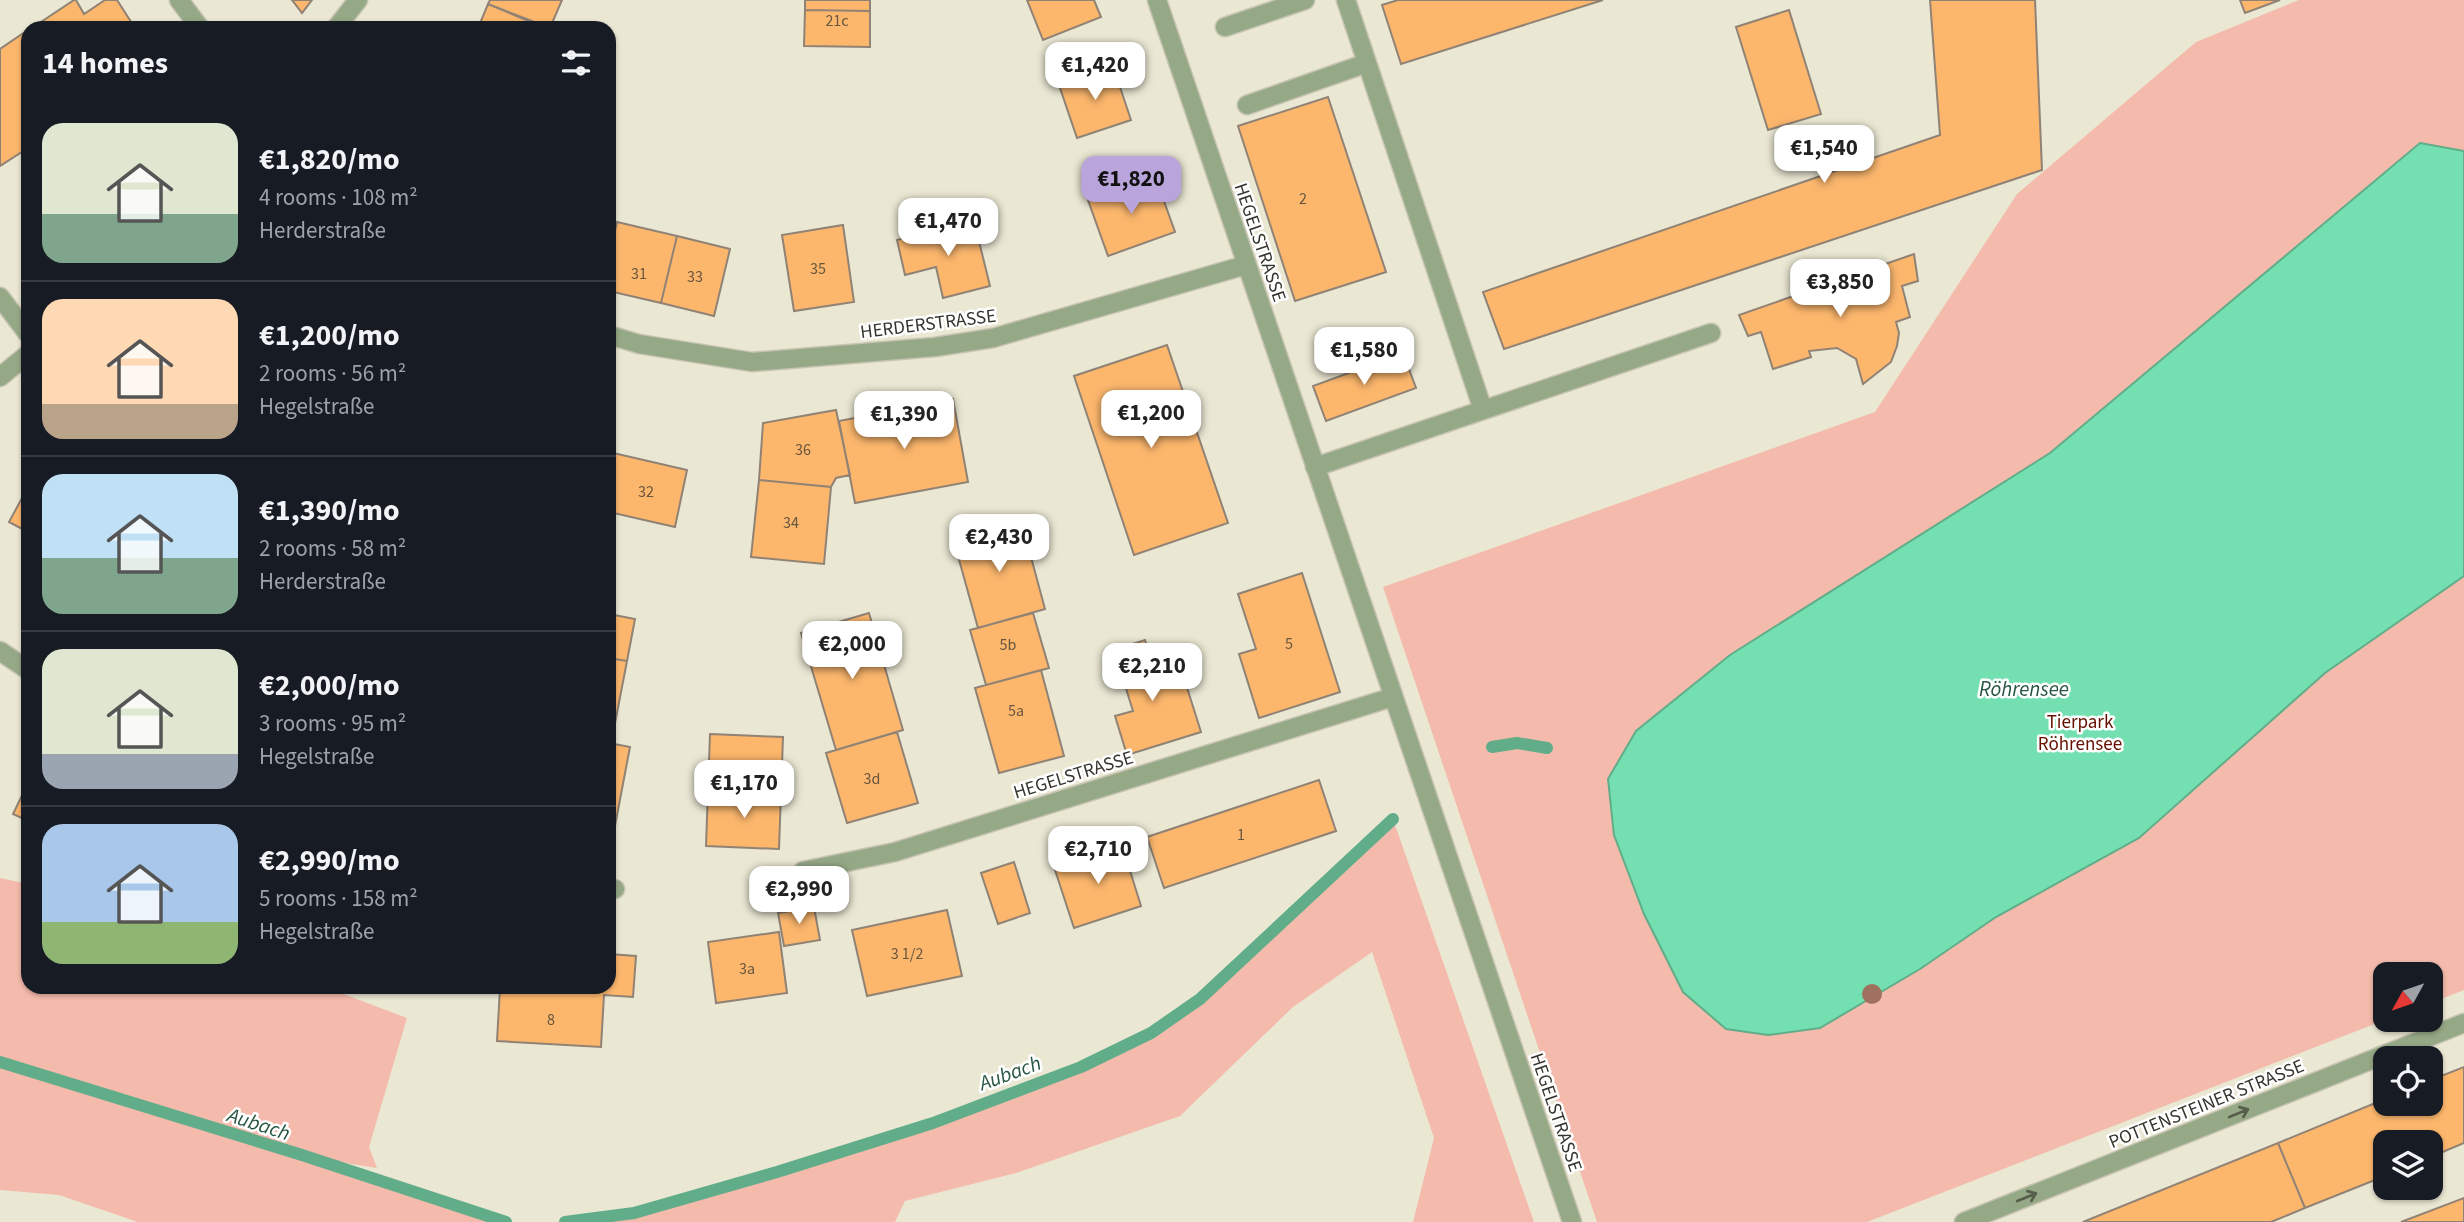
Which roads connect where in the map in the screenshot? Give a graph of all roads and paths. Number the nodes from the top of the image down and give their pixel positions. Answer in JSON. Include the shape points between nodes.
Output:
{"nodes":[{"id":1,"x":179,"y":0,"type":"edge"},
{"id":2,"x":358,"y":0,"type":"edge"},
{"id":3,"x":1157,"y":0,"type":"edge"},
{"id":4,"x":1305,"y":0,"type":"edge"},
{"id":5,"x":1346,"y":0,"type":"edge"},
{"id":6,"x":195,"y":21,"type":"edge"},
{"id":7,"x":342,"y":21,"type":"edge"},
{"id":8,"x":1225,"y":27,"type":"dead end"},
{"id":9,"x":1367,"y":63,"type":"junction"},
{"id":10,"x":1247,"y":104,"type":"dead end"},
{"id":11,"x":1246,"y":265,"type":"junction"},
{"id":12,"x":0,"y":296,"type":"edge"},
{"id":13,"x":21,"y":324,"type":"edge"},
{"id":14,"x":1711,"y":333,"type":"dead end"},
{"id":15,"x":616,"y":337,"type":"edge"},
{"id":16,"x":21,"y":360,"type":"edge"},
{"id":17,"x":0,"y":377,"type":"edge"},
{"id":18,"x":1483,"y":410,"type":"junction"},
{"id":19,"x":1315,"y":467,"type":"junction"},
{"id":20,"x":0,"y":650,"type":"edge"},
{"id":21,"x":21,"y":665,"type":"edge"},
{"id":22,"x":1393,"y":697,"type":"junction"},
{"id":23,"x":803,"y":871,"type":"dead end"},
{"id":24,"x":2464,"y":1023,"type":"edge"},
{"id":25,"x":1572,"y":1222,"type":"edge"},
{"id":26,"x":1964,"y":1222,"type":"edge"}],
"edges":[{"from":1,"to":6,"type":"street"},
{"from":2,"to":7,"type":"street"},
{"from":3,"to":11,"type":"street","name":"HEGELSTRASSE"},
{"from":4,"to":8,"type":"street"},
{"from":5,"to":9,"type":"street"},
{"from":9,"to":10,"type":"street"},
{"from":9,"to":18,"type":"street"},
{"from":11,"to":15,"type":"street","name":"HERDERSTRASSE","via":[[993,338],[935,347],[752,362]]},
{"from":11,"to":19,"type":"street","name":"HEGELSTRASSE"},
{"from":12,"to":13,"type":"street"},
{"from":14,"to":18,"type":"street"},
{"from":16,"to":17,"type":"street"},
{"from":18,"to":19,"type":"street"},
{"from":19,"to":22,"type":"street","name":"HEGELSTRASSE"},
{"from":20,"to":21,"type":"street"},
{"from":22,"to":23,"type":"street","name":"HEGELSTRASSE","via":[[895,852]]},
{"from":22,"to":25,"type":"street","name":"HEGELSTRASSE"},
{"from":26,"to":24,"type":"street","name":"POTTENSTEINER STRASSE","one_way":true}]}
